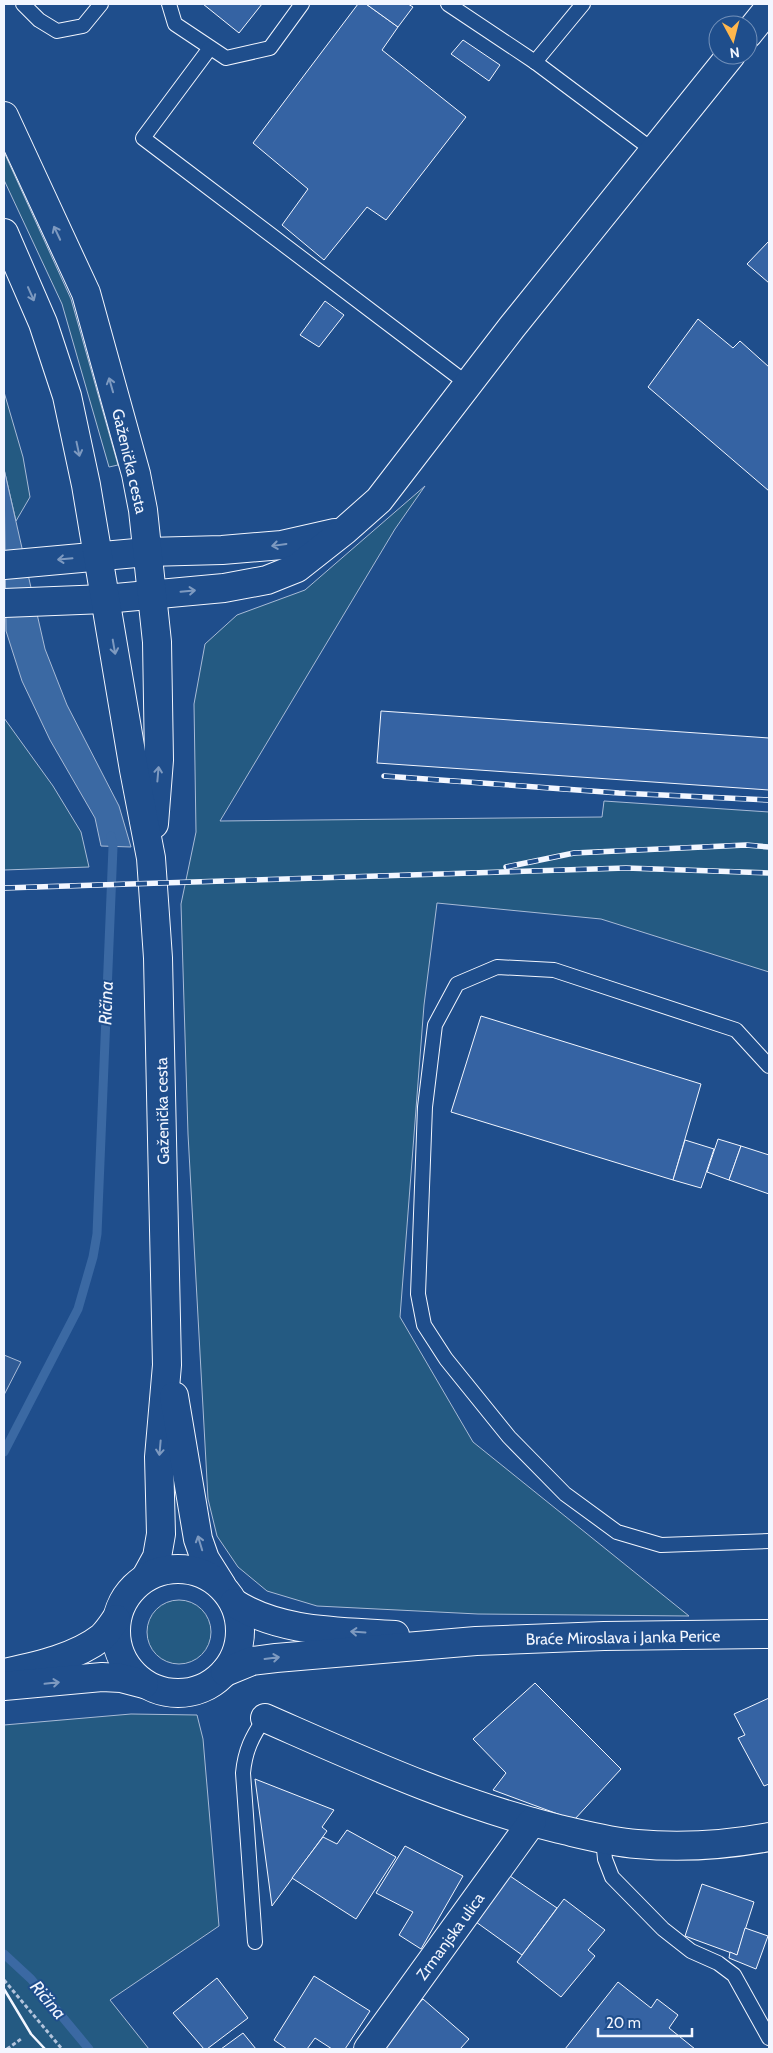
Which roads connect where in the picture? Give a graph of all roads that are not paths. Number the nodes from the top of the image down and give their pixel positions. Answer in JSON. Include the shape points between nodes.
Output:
{"nodes":[{"id":1,"x":23,"y":4,"type":"edge"},
{"id":2,"x":101,"y":4,"type":"edge"},
{"id":3,"x":169,"y":4,"type":"edge"},
{"id":4,"x":302,"y":4,"type":"edge"},
{"id":5,"x":448,"y":4,"type":"edge"},
{"id":6,"x":583,"y":4,"type":"edge"},
{"id":7,"x":769,"y":8,"type":"edge"},
{"id":8,"x":758,"y":22,"type":"edge"},
{"id":9,"x":210,"y":48,"type":"junction"},
{"id":10,"x":535,"y":62,"type":"junction"},
{"id":11,"x":723,"y":65,"type":"edge"},
{"id":12,"x":4,"y":116,"type":"edge"},
{"id":13,"x":654,"y":151,"type":"junction"},
{"id":14,"x":4,"y":233,"type":"edge"},
{"id":15,"x":469,"y":385,"type":"junction"},
{"id":16,"x":344,"y":531,"type":"junction"},
{"id":17,"x":147,"y":552,"type":"junction"},
{"id":18,"x":98,"y":556,"type":"junction"},
{"id":19,"x":4,"y":565,"type":"edge"},
{"id":20,"x":152,"y":594,"type":"junction"},
{"id":21,"x":104,"y":599,"type":"junction"},
{"id":22,"x":4,"y":603,"type":"edge"},
{"id":23,"x":151,"y":858,"type":"junction"},
{"id":24,"x":769,"y":1066,"type":"edge"},
{"id":25,"x":167,"y":1365,"type":"junction"},
{"id":26,"x":769,"y":1541,"type":"edge"},
{"id":27,"x":146,"y":1577,"type":"junction"},
{"id":28,"x":228,"y":1595,"type":"junction"},
{"id":29,"x":116,"y":1619,"type":"junction"},
{"id":30,"x":769,"y":1634,"type":"edge"},
{"id":31,"x":476,"y":1641,"type":"junction"},
{"id":32,"x":225,"y":1672,"type":"junction"},
{"id":33,"x":4,"y":1673,"type":"edge"},
{"id":34,"x":144,"y":1684,"type":"junction"},
{"id":35,"x":4,"y":1686,"type":"edge"},
{"id":36,"x":265,"y":1718,"type":"joint"},
{"id":37,"x":532,"y":1822,"type":"junction"},
{"id":38,"x":769,"y":1837,"type":"edge"},
{"id":39,"x":603,"y":1839,"type":"junction"},
{"id":40,"x":256,"y":1942,"type":"dead end"},
{"id":41,"x":769,"y":2038,"type":"edge"},
{"id":42,"x":368,"y":2049,"type":"edge"}],
"edges":[{"from":1,"to":2,"type":"lane","via":[[39,20],[57,31],[82,26]]},
{"from":3,"to":9,"type":"lane","via":[[175,24]]},
{"from":4,"to":9,"type":"lane","via":[[270,48],[226,58]]},
{"from":5,"to":10,"type":"lane"},
{"from":6,"to":10,"type":"lane"},
{"from":7,"to":8,"type":"main road"},
{"from":9,"to":15,"type":"lane","via":[[143,138]]},
{"from":10,"to":13,"type":"lane"},
{"from":11,"to":13,"type":"main road"},
{"from":17,"to":12,"type":"main road","name":"Gaženička cesta","one_way":true,"via":[[136,474],[86,293]]},
{"from":13,"to":15,"type":"main road"},
{"from":14,"to":18,"type":"main road","name":"Gaženička cesta","one_way":true,"via":[[44,322],[67,396]]},
{"from":15,"to":16,"type":"main road","via":[[379,500]]},
{"from":16,"to":17,"type":"main road","one_way":true,"via":[[282,545]]},
{"from":20,"to":16,"type":"main road","one_way":true,"via":[[224,588],[267,580],[297,568]]},
{"from":17,"to":18,"type":"main road"},
{"from":17,"to":20,"type":"main road","name":"Gaženička cesta"},
{"from":18,"to":19,"type":"main road","one_way":true},
{"from":18,"to":21,"type":"main road","name":"Gaženička cesta"},
{"from":20,"to":21,"type":"main road"},
{"from":23,"to":20,"type":"main road","name":"Gaženička cesta","one_way":true,"via":[[159,760],[157,642]]},
{"from":21,"to":22,"type":"main road"},
{"from":21,"to":23,"type":"main road","name":"Gaženička cesta","one_way":true},
{"from":23,"to":25,"type":"main road","name":"Gaženička cesta","via":[[158,958]]},
{"from":24,"to":26,"type":"lane","via":[[736,1030],[554,970],[497,967],[457,984],[435,1025],[425,1107],[418,1294],[424,1325],[446,1359],[509,1438],[565,1494],[616,1532],[661,1545]]},
{"from":25,"to":27,"type":"main road","name":"Gaženička cesta","one_way":true,"via":[[159,1457],[160,1534],[157,1557]]},
{"from":28,"to":25,"type":"main road","name":"Gaženička cesta","one_way":true,"via":[[198,1539]]},
{"from":27,"to":28,"type":"main road","via":[[165,1570],[186,1569],[205,1575]]},
{"from":27,"to":29,"type":"main road","via":[[132,1588]]},
{"from":31,"to":28,"type":"main road","name":"Braće Miroslava i Janka Perice","one_way":true,"via":[[308,1628],[252,1615]]},
{"from":28,"to":32,"type":"main road","via":[[239,1620],[240,1639]]},
{"from":29,"to":33,"type":"main road","via":[[103,1636],[86,1646],[61,1657]]},
{"from":29,"to":34,"type":"main road","via":[[120,1655],[130,1672]]},
{"from":30,"to":31,"type":"main road","name":"Braće Miroslava i Janka Perice"},
{"from":32,"to":31,"type":"main road","name":"Braće Miroslava i Janka Perice","one_way":true,"via":[[252,1661],[276,1658]]},
{"from":32,"to":34,"type":"main road","via":[[196,1691],[160,1691]]},
{"from":35,"to":34,"type":"main road","one_way":true,"via":[[102,1677]]},
{"from":36,"to":37,"type":"main road","via":[[414,1783]]},
{"from":36,"to":40,"type":"lane","via":[[253,1733],[245,1753],[243,1773]]},
{"from":37,"to":39,"type":"main road"},
{"from":37,"to":42,"type":"main road","name":"Zrmanjska ulica"},
{"from":38,"to":39,"type":"main road","via":[[734,1843],[688,1845],[638,1844]]},
{"from":39,"to":41,"type":"lane","via":[[605,1859],[612,1877],[691,1951],[718,1963],[734,1975]]}]}
